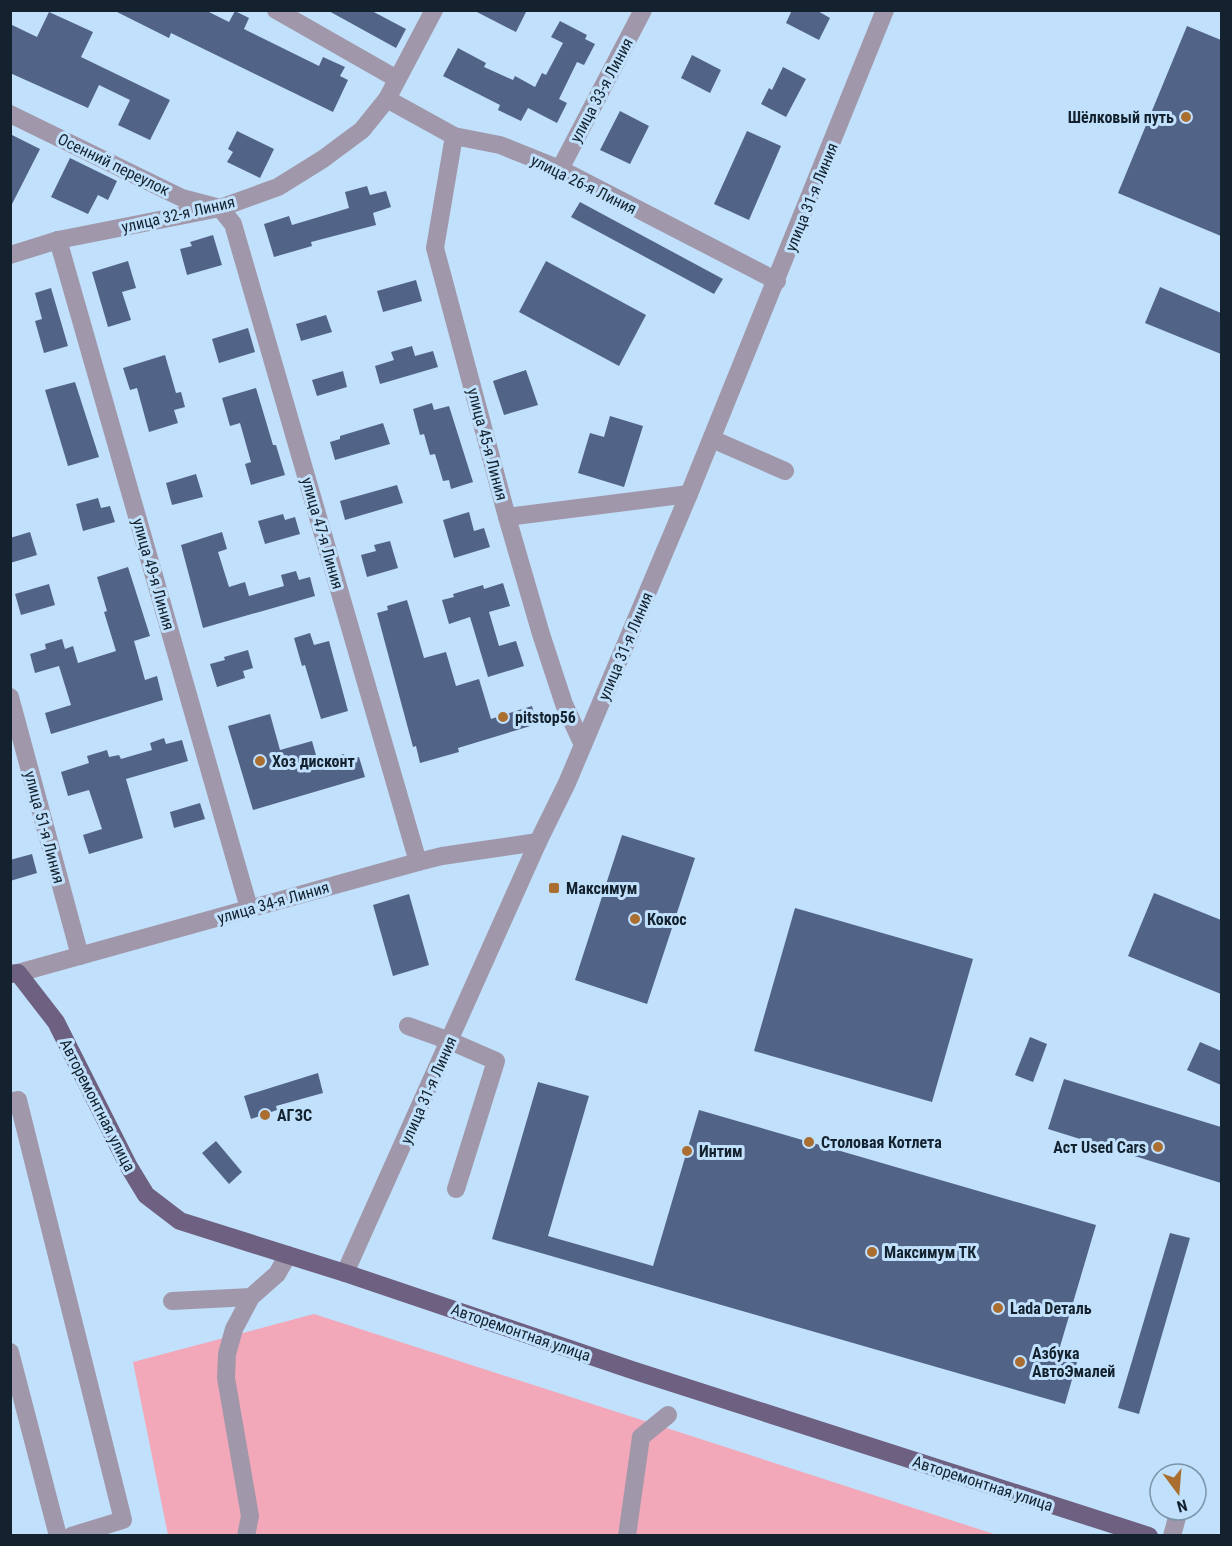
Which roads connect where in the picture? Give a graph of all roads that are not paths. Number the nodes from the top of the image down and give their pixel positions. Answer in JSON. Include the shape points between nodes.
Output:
{"nodes":[{"id":1,"x":276,"y":10,"type":"edge"},
{"id":2,"x":434,"y":10,"type":"edge"},
{"id":3,"x":643,"y":10,"type":"edge"},
{"id":4,"x":885,"y":10,"type":"edge"},
{"id":5,"x":397,"y":79,"type":"junction"},
{"id":6,"x":387,"y":99,"type":"junction"},
{"id":7,"x":10,"y":114,"type":"edge"},
{"id":8,"x":454,"y":136,"type":"junction"},
{"id":9,"x":560,"y":169,"type":"junction"},
{"id":10,"x":220,"y":208,"type":"junction"},
{"id":11,"x":58,"y":240,"type":"junction"},
{"id":12,"x":10,"y":255,"type":"edge"},
{"id":13,"x":777,"y":281,"type":"junction"},
{"id":14,"x":712,"y":439,"type":"junction"},
{"id":15,"x":785,"y":471,"type":"dead end"},
{"id":16,"x":689,"y":494,"type":"junction"},
{"id":17,"x":507,"y":517,"type":"junction"},
{"id":18,"x":10,"y":697,"type":"edge"},
{"id":19,"x":583,"y":745,"type":"junction"},
{"id":20,"x":538,"y":842,"type":"junction"},
{"id":21,"x":418,"y":862,"type":"junction"},
{"id":22,"x":249,"y":908,"type":"junction"},
{"id":23,"x":80,"y":956,"type":"junction"},
{"id":24,"x":14,"y":974,"type":"edge"},
{"id":25,"x":408,"y":1026,"type":"dead end"},
{"id":26,"x":450,"y":1041,"type":"junction"},
{"id":27,"x":10,"y":1101,"type":"edge"},
{"id":28,"x":456,"y":1189,"type":"dead end"},
{"id":29,"x":288,"y":1255,"type":"junction"},
{"id":30,"x":345,"y":1273,"type":"junction"},
{"id":31,"x":251,"y":1297,"type":"junction"},
{"id":32,"x":172,"y":1302,"type":"dead end"},
{"id":33,"x":10,"y":1352,"type":"edge"},
{"id":34,"x":668,"y":1415,"type":"dead end"},
{"id":35,"x":58,"y":1536,"type":"edge"},
{"id":36,"x":71,"y":1536,"type":"edge"},
{"id":37,"x":246,"y":1536,"type":"edge"},
{"id":38,"x":627,"y":1536,"type":"edge"},
{"id":39,"x":1149,"y":1536,"type":"edge"}],
"edges":[{"from":1,"to":5,"type":"street"},
{"from":2,"to":5,"type":"street","name":"улица 32-я Линия"},
{"from":3,"to":9,"type":"street","name":"улица 33-я Линия"},
{"from":4,"to":13,"type":"street","name":"улица 31-я Линия"},
{"from":5,"to":6,"type":"street","name":"улица 32-я Линия"},
{"from":6,"to":8,"type":"street","name":"улица 26-я Линия"},
{"from":6,"to":10,"type":"street","name":"улица 32-я Линия","via":[[362,130],[323,159],[278,187]]},
{"from":7,"to":10,"type":"street","name":"Осенний переулок","via":[[182,198]]},
{"from":8,"to":9,"type":"street","name":"улица 26-я Линия","via":[[500,145]]},
{"from":8,"to":17,"type":"street","name":"улица 45-я Линия","via":[[435,248]]},
{"from":9,"to":13,"type":"street","name":"улица 26-я Линия"},
{"from":10,"to":11,"type":"street","name":"улица 32-я Линия"},
{"from":10,"to":21,"type":"street","name":"улица 47-я Линия","via":[[233,224]]},
{"from":11,"to":12,"type":"street","name":"улица 32-я Линия"},
{"from":11,"to":22,"type":"street","name":"улица 49-я Линия"},
{"from":13,"to":14,"type":"street","name":"улица 31-я Линия"},
{"from":14,"to":15,"type":"street"},
{"from":14,"to":16,"type":"street","name":"улица 31-я Линия"},
{"from":16,"to":17,"type":"street"},
{"from":16,"to":19,"type":"street","name":"улица 31-я Линия"},
{"from":17,"to":19,"type":"street","name":"улица 45-я Линия","via":[[564,704]]},
{"from":18,"to":23,"type":"street","name":"улица 51-я Линия"},
{"from":19,"to":20,"type":"street","name":"улица 31-я Линия"},
{"from":20,"to":21,"type":"street","name":"улица 34-я Линия"},
{"from":20,"to":26,"type":"street","name":"улица 31-я Линия"},
{"from":21,"to":22,"type":"street","name":"улица 34-я Линия"},
{"from":22,"to":23,"type":"street","name":"улица 34-я Линия"},
{"from":23,"to":24,"type":"street","name":"улица 34-я Линия"},
{"from":24,"to":29,"type":"main road","name":"Авторемонтная улица","via":[[56,1022],[146,1195],[180,1221]]},
{"from":25,"to":26,"type":"street"},
{"from":26,"to":28,"type":"street","via":[[496,1061]]},
{"from":26,"to":30,"type":"street","name":"улица 31-я Линия"},
{"from":27,"to":36,"type":"street","via":[[18,1100],[123,1520]]},
{"from":29,"to":30,"type":"main road","name":"Авторемонтная улица"},
{"from":29,"to":31,"type":"street","via":[[277,1274]]},
{"from":30,"to":39,"type":"main road","name":"Авторемонтная улица"},
{"from":31,"to":32,"type":"street"},
{"from":31,"to":37,"type":"street","via":[[234,1329],[225,1378],[250,1516]]},
{"from":33,"to":35,"type":"street"},
{"from":34,"to":38,"type":"street","via":[[641,1437]]}]}
